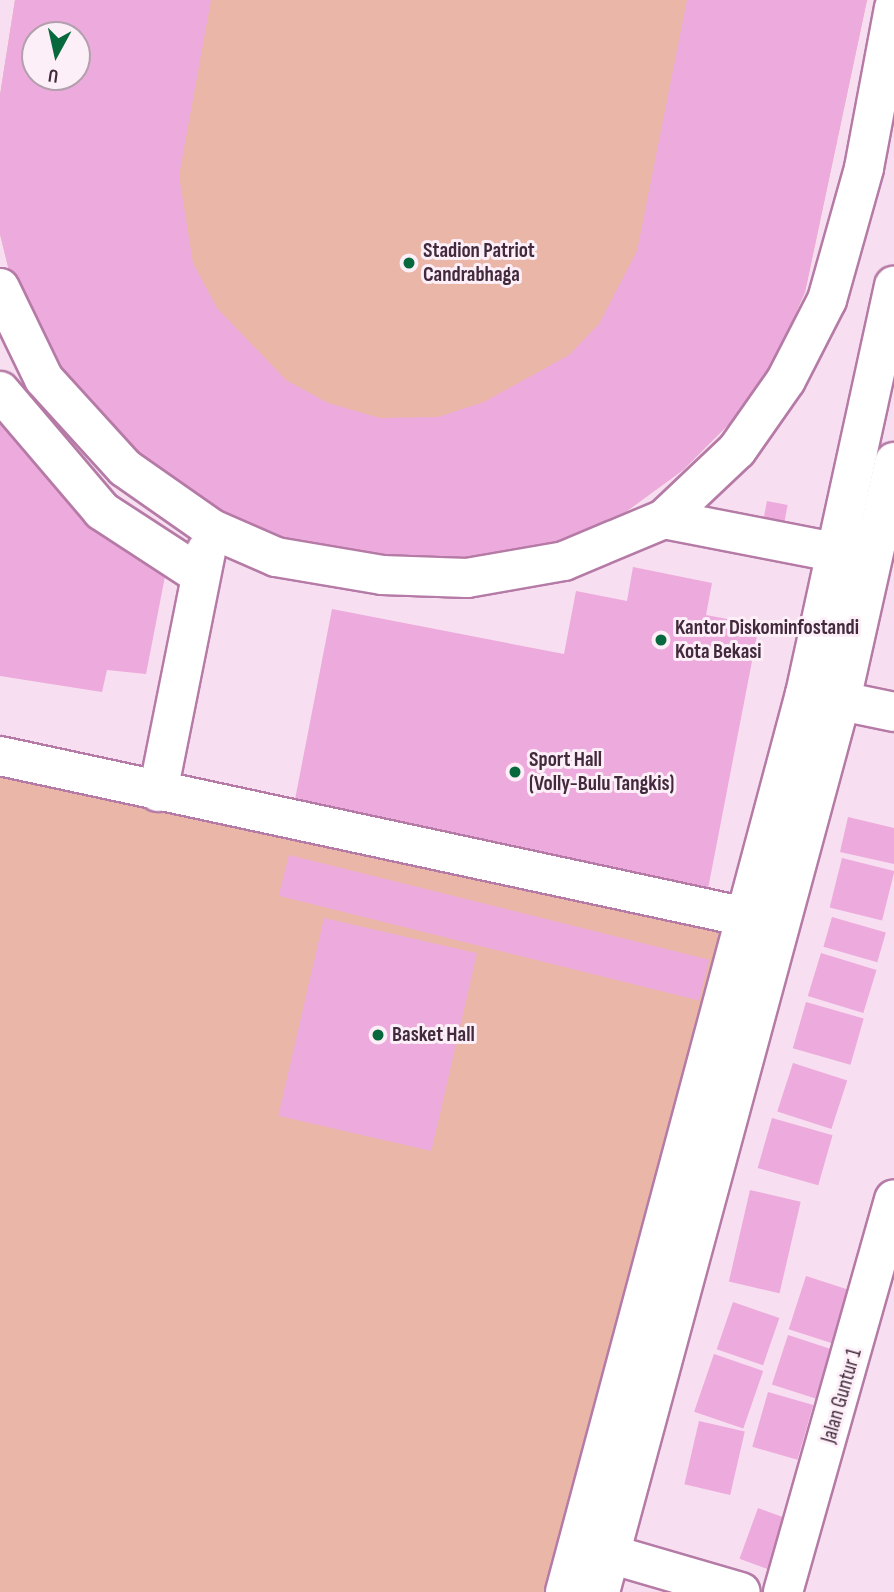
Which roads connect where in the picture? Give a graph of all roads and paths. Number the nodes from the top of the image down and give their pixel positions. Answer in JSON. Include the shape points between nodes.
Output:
{"nodes":[{"id":1,"x":894,"y":8,"type":"edge"},
{"id":2,"x":894,"y":286,"type":"edge"},
{"id":3,"x":0,"y":288,"type":"edge"},
{"id":4,"x":0,"y":391,"type":"edge"},
{"id":5,"x":894,"y":463,"type":"edge"},
{"id":6,"x":664,"y":519,"type":"junction"},
{"id":7,"x":212,"y":528,"type":"junction"},
{"id":8,"x":834,"y":552,"type":"junction"},
{"id":9,"x":200,"y":575,"type":"junction"},
{"id":10,"x":823,"y":697,"type":"junction"},
{"id":11,"x":894,"y":712,"type":"edge"},
{"id":12,"x":0,"y":756,"type":"edge"},
{"id":13,"x":158,"y":792,"type":"junction"},
{"id":14,"x":746,"y":918,"type":"junction"},
{"id":15,"x":894,"y":1199,"type":"edge"},
{"id":16,"x":894,"y":1294,"type":"edge"},
{"id":17,"x":848,"y":1377,"type":"junction"},
{"id":18,"x":610,"y":1554,"type":"junction"},
{"id":19,"x":565,"y":1592,"type":"edge"},
{"id":20,"x":600,"y":1592,"type":"edge"},
{"id":21,"x":741,"y":1592,"type":"edge"},
{"id":22,"x":783,"y":1592,"type":"edge"}],
"edges":[{"from":1,"to":6,"type":"street","via":[[864,169],[827,300],[786,380],[737,450]]},
{"from":2,"to":8,"type":"street"},
{"from":3,"to":7,"type":"street","via":[[44,379],[124,468]]},
{"from":4,"to":9,"type":"street","via":[[102,511]]},
{"from":5,"to":10,"type":"street"},
{"from":6,"to":7,"type":"street","via":[[564,561],[467,578],[382,575],[276,557]]},
{"from":6,"to":8,"type":"street"},
{"from":7,"to":9,"type":"street"},
{"from":8,"to":10,"type":"street"},
{"from":9,"to":13,"type":"street"},
{"from":10,"to":11,"type":"street"},
{"from":10,"to":14,"type":"street"},
{"from":10,"to":18,"type":"street"},
{"from":12,"to":13,"type":"street"},
{"from":13,"to":14,"type":"street"},
{"from":14,"to":19,"type":"street"},
{"from":15,"to":17,"type":"street","name":"Jalan Guntur 1"},
{"from":16,"to":17,"type":"street"},
{"from":17,"to":22,"type":"street","name":"Jalan Guntur 1"},
{"from":18,"to":20,"type":"street"},
{"from":18,"to":21,"type":"street"}]}
